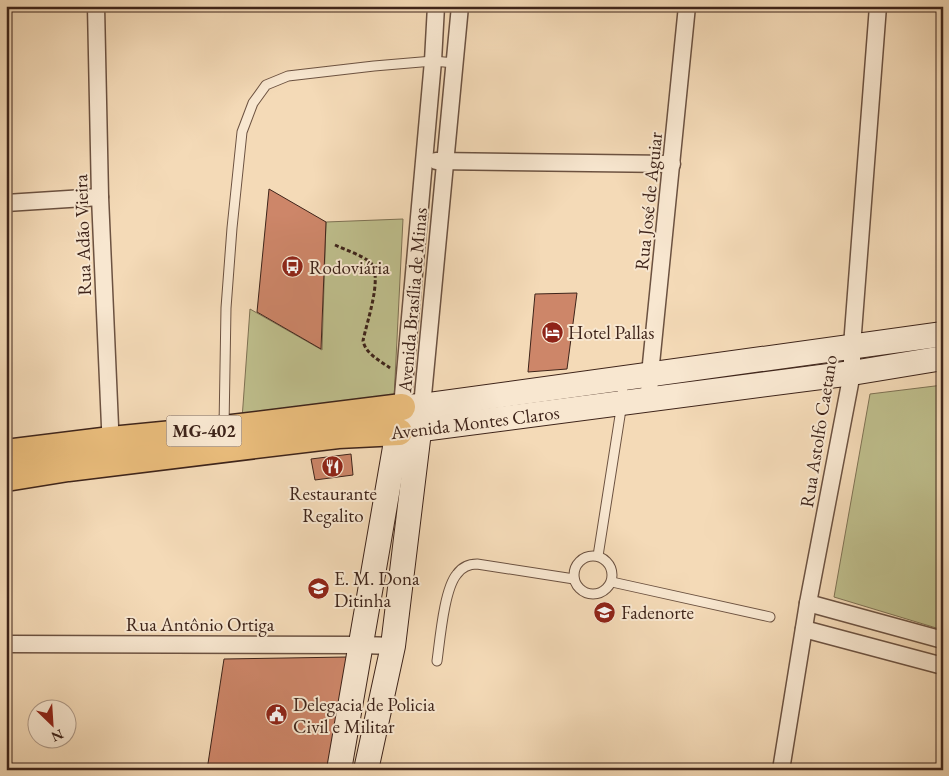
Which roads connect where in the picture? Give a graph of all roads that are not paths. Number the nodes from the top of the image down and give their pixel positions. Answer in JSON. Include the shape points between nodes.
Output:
{"nodes":[{"id":1,"x":96,"y":6,"type":"edge"},
{"id":2,"x":436,"y":6,"type":"edge"},
{"id":3,"x":460,"y":6,"type":"edge"},
{"id":4,"x":687,"y":6,"type":"edge"},
{"id":5,"x":878,"y":6,"type":"edge"},
{"id":6,"x":433,"y":61,"type":"junction"},
{"id":7,"x":455,"y":63,"type":"junction"},
{"id":8,"x":424,"y":160,"type":"junction"},
{"id":9,"x":446,"y":162,"type":"junction"},
{"id":10,"x":672,"y":164,"type":"junction"},
{"id":11,"x":100,"y":197,"type":"junction"},
{"id":12,"x":6,"y":203,"type":"edge"},
{"id":13,"x":943,"y":334,"type":"edge"},
{"id":14,"x":852,"y":346,"type":"junction"},
{"id":15,"x":943,"y":358,"type":"edge"},
{"id":16,"x":852,"y":372,"type":"junction"},
{"id":17,"x":650,"y":374,"type":"junction"},
{"id":18,"x":623,"y":378,"type":"junction"},
{"id":19,"x":649,"y":399,"type":"junction"},
{"id":20,"x":622,"y":403,"type":"junction"},
{"id":21,"x":410,"y":419,"type":"junction"},
{"id":22,"x":224,"y":439,"type":"junction"},
{"id":23,"x":111,"y":451,"type":"junction"},
{"id":24,"x":6,"y":452,"type":"edge"},
{"id":25,"x":6,"y":478,"type":"edge"},
{"id":26,"x":598,"y":556,"type":"junction"},
{"id":27,"x":574,"y":579,"type":"junction"},
{"id":28,"x":612,"y":582,"type":"junction"},
{"id":29,"x":808,"y":603,"type":"junction"},
{"id":30,"x":770,"y":617,"type":"dead end"},
{"id":31,"x":804,"y":629,"type":"junction"},
{"id":32,"x":943,"y":640,"type":"edge"},
{"id":33,"x":6,"y":644,"type":"edge"},
{"id":34,"x":362,"y":645,"type":"junction"},
{"id":35,"x":393,"y":646,"type":"junction"},
{"id":36,"x":437,"y":661,"type":"dead end"},
{"id":37,"x":943,"y":666,"type":"edge"},
{"id":38,"x":339,"y":770,"type":"edge"},
{"id":39,"x":366,"y":770,"type":"edge"},
{"id":40,"x":781,"y":770,"type":"edge"}],
"edges":[{"from":1,"to":11,"type":"street","name":"Rua Adão Vieira"},
{"from":2,"to":6,"type":"street","name":"Avenida Brasília de Minas"},
{"from":3,"to":7,"type":"street","name":"Avenida Brasília de Minas"},
{"from":4,"to":10,"type":"street","name":"Rua José de Aguiar"},
{"from":5,"to":14,"type":"street","name":"Rua Astolfo Caetano"},
{"from":6,"to":7,"type":"lane"},
{"from":6,"to":8,"type":"street","name":"Avenida Brasília de Minas"},
{"from":6,"to":22,"type":"lane","via":[[288,76],[266,85],[253,103],[242,132],[232,228],[226,308]]},
{"from":7,"to":9,"type":"street","name":"Avenida Brasília de Minas"},
{"from":8,"to":9,"type":"street"},
{"from":8,"to":21,"type":"street","name":"Avenida Brasília de Minas","via":[[405,378]]},
{"from":9,"to":10,"type":"street"},
{"from":9,"to":21,"type":"street","name":"Avenida Brasília de Minas"},
{"from":10,"to":17,"type":"street","name":"Rua José de Aguiar"},
{"from":11,"to":12,"type":"street"},
{"from":11,"to":23,"type":"street","name":"Rua Adão Vieira"},
{"from":13,"to":14,"type":"main road","name":"Avenida Montes Claros","number":"MG-402"},
{"from":14,"to":16,"type":"street","name":"Rua Astolfo Caetano"},
{"from":14,"to":17,"type":"main road","name":"Avenida Montes Claros","number":"MG-402"},
{"from":15,"to":16,"type":"main road","name":"Avenida Montes Claros","number":"MG-402"},
{"from":16,"to":19,"type":"main road","name":"Avenida Montes Claros","number":"MG-402"},
{"from":16,"to":29,"type":"street","name":"Rua Astolfo Caetano"},
{"from":17,"to":18,"type":"main road","name":"Avenida Montes Claros","number":"MG-402"},
{"from":17,"to":19,"type":"street","name":"Rua José de Aguiar"},
{"from":18,"to":20,"type":"lane"},
{"from":18,"to":21,"type":"main road","name":"Avenida Montes Claros","number":"MG-402"},
{"from":19,"to":20,"type":"main road","name":"Avenida Montes Claros","number":"MG-402"},
{"from":20,"to":21,"type":"main road","name":"Avenida Montes Claros","number":"MG-402"},
{"from":20,"to":26,"type":"lane"},
{"from":21,"to":22,"type":"main road","name":"Avenida Montes Claros","number":"MG-402","via":[[338,435]]},
{"from":21,"to":34,"type":"main road","name":"Avenida Brasília de Minas"},
{"from":21,"to":35,"type":"main road","name":"Avenida Brasília de Minas"},
{"from":22,"to":23,"type":"main road","name":"Avenida Montes Claros","number":"MG-402"},
{"from":23,"to":24,"type":"main road","name":"Avenida Montes Claros","number":"MG-402"},
{"from":23,"to":25,"type":"main road","name":"Avenida Montes Claros","number":"MG-402"},
{"from":26,"to":27,"type":"lane","via":[[580,561]]},
{"from":26,"to":28,"type":"lane","via":[[608,562]]},
{"from":27,"to":28,"type":"lane","via":[[580,590],[592,595],[604,592]]},
{"from":27,"to":36,"type":"lane","via":[[477,564],[463,568],[456,575],[444,609]]},
{"from":28,"to":30,"type":"lane"},
{"from":29,"to":31,"type":"street","name":"Rua Astolfo Caetano"},
{"from":29,"to":32,"type":"street"},
{"from":31,"to":37,"type":"street"},
{"from":31,"to":40,"type":"street","name":"Rua Astolfo Caetano"},
{"from":33,"to":34,"type":"street","name":"Rua Antônio Ortiga"},
{"from":34,"to":35,"type":"street","name":"Rua Antônio Ortiga"},
{"from":34,"to":38,"type":"main road","name":"Avenida Brasília de Minas"},
{"from":35,"to":39,"type":"main road","name":"Avenida Brasília de Minas"}]}
